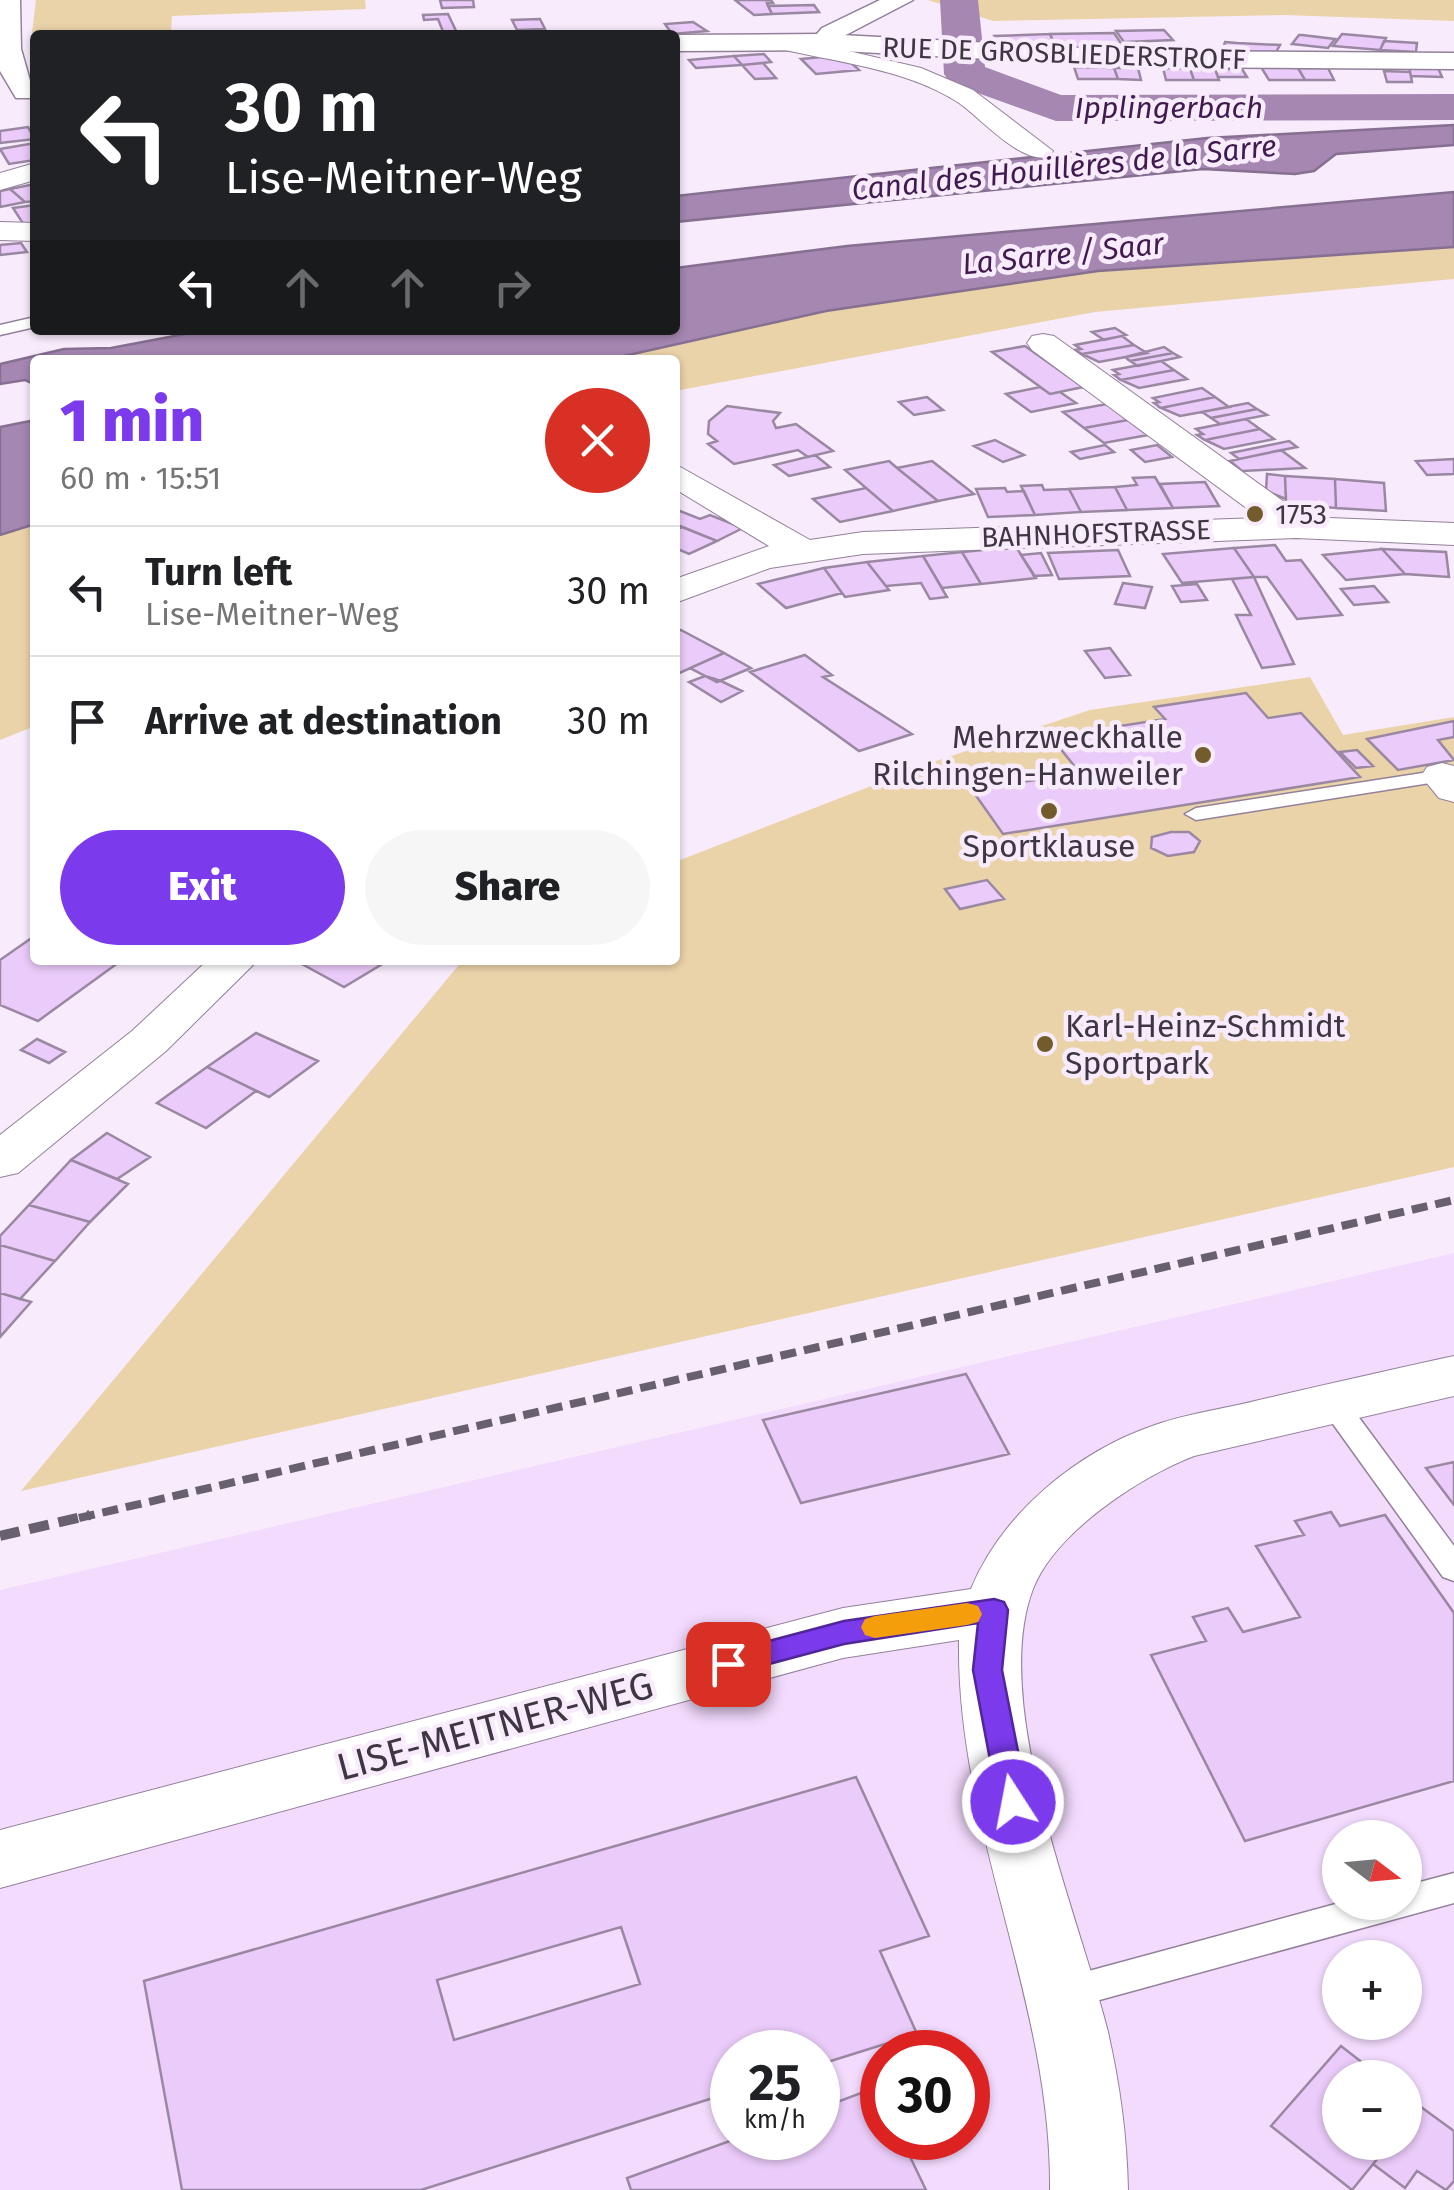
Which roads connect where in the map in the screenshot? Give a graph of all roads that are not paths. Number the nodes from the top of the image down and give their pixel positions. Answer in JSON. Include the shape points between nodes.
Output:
{"nodes":[{"id":1,"x":900,"y":0,"type":"edge"},
{"id":2,"x":5,"y":12,"type":"edge"},
{"id":3,"x":781,"y":42,"type":"junction"},
{"id":4,"x":822,"y":42,"type":"junction"},
{"id":5,"x":680,"y":43,"type":"edge"},
{"id":6,"x":1454,"y":61,"type":"edge"},
{"id":7,"x":22,"y":105,"type":"edge"},
{"id":8,"x":1040,"y":151,"type":"dead end"},
{"id":9,"x":30,"y":173,"type":"edge"},
{"id":10,"x":0,"y":182,"type":"edge"},
{"id":11,"x":0,"y":231,"type":"edge"},
{"id":12,"x":30,"y":232,"type":"edge"},
{"id":13,"x":30,"y":323,"type":"edge"},
{"id":14,"x":0,"y":330,"type":"edge"},
{"id":15,"x":1043,"y":343,"type":"dead end"},
{"id":16,"x":680,"y":477,"type":"edge"},
{"id":17,"x":1296,"y":527,"type":"junction"},
{"id":18,"x":1454,"y":534,"type":"edge"},
{"id":19,"x":799,"y":549,"type":"junction"},
{"id":20,"x":680,"y":590,"type":"edge"},
{"id":21,"x":1450,"y":780,"type":"edge"},
{"id":22,"x":1196,"y":814,"type":"dead end"},
{"id":23,"x":230,"y":965,"type":"edge"},
{"id":24,"x":0,"y":1161,"type":"edge"},
{"id":25,"x":1454,"y":1376,"type":"edge"},
{"id":26,"x":1333,"y":1403,"type":"junction"},
{"id":27,"x":1454,"y":1569,"type":"edge"},
{"id":28,"x":994,"y":1610,"type":"junction"},
{"id":29,"x":0,"y":1859,"type":"edge"},
{"id":30,"x":1454,"y":1888,"type":"edge"},
{"id":31,"x":1422,"y":1897,"type":"edge"},
{"id":32,"x":1336,"y":1920,"type":"edge"},
{"id":33,"x":1063,"y":1994,"type":"junction"},
{"id":34,"x":1089,"y":2190,"type":"edge"}],
"edges":[{"from":1,"to":4,"type":"main road"},
{"from":2,"to":7,"type":"main road"},
{"from":3,"to":4,"type":"main road","name":"RUE DE GROSBLIEDERSTROFF"},
{"from":3,"to":5,"type":"main road","name":"RUE DE GROSBLIEDERSTROFF"},
{"from":3,"to":8,"type":"street","via":[[859,57],[964,95]]},
{"from":4,"to":6,"type":"main road","name":"RUE DE GROSBLIEDERSTROFF","via":[[1007,55]]},
{"from":9,"to":10,"type":"street"},
{"from":11,"to":12,"type":"street"},
{"from":13,"to":14,"type":"lane"},
{"from":15,"to":17,"type":"street"},
{"from":16,"to":19,"type":"street"},
{"from":17,"to":18,"type":"street","name":"BAHNHOFSTRASSE"},
{"from":17,"to":19,"type":"street","name":"BAHNHOFSTRASSE"},
{"from":19,"to":20,"type":"street","name":"BAHNHOFSTRASSE"},
{"from":21,"to":22,"type":"lane"},
{"from":23,"to":24,"type":"street","via":[[134,1054]]},
{"from":25,"to":26,"type":"street"},
{"from":26,"to":27,"type":"lane"},
{"from":26,"to":28,"type":"street","via":[[1163,1444],[1090,1485],[1025,1552]]},
{"from":28,"to":29,"type":"street","name":"LISE-MEITNER-WEG","via":[[844,1633]]},
{"from":28,"to":33,"type":"street","via":[[991,1688],[1026,1868]]},
{"from":30,"to":31,"type":"lane"},
{"from":32,"to":33,"type":"lane"},
{"from":33,"to":34,"type":"street","via":[[1091,2154]]}]}
